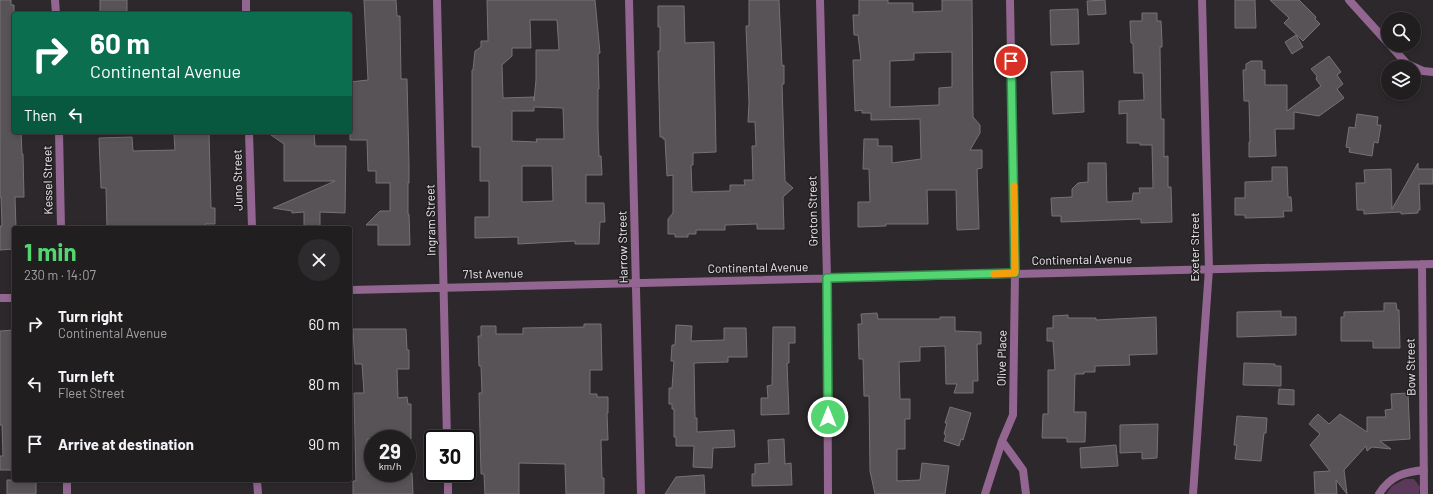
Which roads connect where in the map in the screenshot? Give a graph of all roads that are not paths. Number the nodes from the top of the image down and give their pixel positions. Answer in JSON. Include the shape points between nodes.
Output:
{"nodes":[{"id":1,"x":55,"y":0,"type":"edge"},
{"id":2,"x":246,"y":0,"type":"edge"},
{"id":3,"x":437,"y":0,"type":"edge"},
{"id":4,"x":630,"y":0,"type":"edge"},
{"id":5,"x":820,"y":0,"type":"edge"},
{"id":6,"x":1010,"y":0,"type":"edge"},
{"id":7,"x":1202,"y":0,"type":"edge"},
{"id":8,"x":1349,"y":0,"type":"edge"},
{"id":9,"x":56,"y":12,"type":"edge"},
{"id":10,"x":246,"y":12,"type":"edge"},
{"id":11,"x":1381,"y":35,"type":"edge"},
{"id":12,"x":1396,"y":52,"type":"edge"},
{"id":13,"x":1403,"y":60,"type":"edge"},
{"id":14,"x":1421,"y":70,"type":"edge"},
{"id":15,"x":1433,"y":72,"type":"edge"},
{"id":16,"x":59,"y":134,"type":"edge"},
{"id":17,"x":249,"y":134,"type":"edge"},
{"id":18,"x":61,"y":226,"type":"edge"},
{"id":19,"x":252,"y":226,"type":"edge"},
{"id":20,"x":1422,"y":264,"type":"junction"},
{"id":21,"x":1433,"y":264,"type":"edge"},
{"id":22,"x":1209,"y":269,"type":"junction"},
{"id":23,"x":1015,"y":273,"type":"junction"},
{"id":24,"x":827,"y":278,"type":"junction"},
{"id":25,"x":636,"y":283,"type":"junction"},
{"id":26,"x":444,"y":287,"type":"junction"},
{"id":27,"x":352,"y":290,"type":"edge"},
{"id":28,"x":0,"y":298,"type":"edge"},
{"id":29,"x":12,"y":298,"type":"edge"},
{"id":30,"x":447,"y":430,"type":"edge"},
{"id":31,"x":1002,"y":441,"type":"junction"},
{"id":32,"x":1424,"y":470,"type":"junction"},
{"id":33,"x":67,"y":482,"type":"edge"},
{"id":34,"x":257,"y":482,"type":"edge"},
{"id":35,"x":448,"y":482,"type":"edge"},
{"id":36,"x":67,"y":494,"type":"edge"},
{"id":37,"x":258,"y":494,"type":"edge"},
{"id":38,"x":448,"y":494,"type":"edge"},
{"id":39,"x":640,"y":494,"type":"edge"},
{"id":40,"x":828,"y":494,"type":"edge"},
{"id":41,"x":985,"y":494,"type":"edge"},
{"id":42,"x":1026,"y":494,"type":"edge"},
{"id":43,"x":1193,"y":494,"type":"edge"},
{"id":44,"x":1379,"y":494,"type":"edge"},
{"id":45,"x":1424,"y":494,"type":"edge"}],
"edges":[{"from":1,"to":9,"type":"street"},
{"from":2,"to":10,"type":"street"},
{"from":3,"to":26,"type":"street","name":"Ingram Street"},
{"from":4,"to":25,"type":"street","name":"Harrow Street"},
{"from":5,"to":24,"type":"street","name":"Groton Street"},
{"from":6,"to":23,"type":"street","name":"Olive Place"},
{"from":7,"to":22,"type":"street","name":"Exeter Street"},
{"from":8,"to":11,"type":"street"},
{"from":12,"to":13,"type":"street"},
{"from":14,"to":15,"type":"street"},
{"from":16,"to":18,"type":"street","name":"Kessel Street"},
{"from":17,"to":19,"type":"street","name":"Juno Street"},
{"from":20,"to":21,"type":"street","name":"Continental Avenue"},
{"from":20,"to":22,"type":"street","name":"Continental Avenue"},
{"from":20,"to":32,"type":"street","name":"Bow Street"},
{"from":22,"to":23,"type":"street","name":"Continental Avenue"},
{"from":22,"to":43,"type":"street","name":"Exeter Street"},
{"from":23,"to":24,"type":"street","name":"Continental Avenue"},
{"from":23,"to":31,"type":"street","name":"Olive Place","via":[[1014,415]]},
{"from":24,"to":25,"type":"street","name":"Continental Avenue"},
{"from":24,"to":40,"type":"street","name":"Groton Street"},
{"from":25,"to":26,"type":"street","name":"71st Avenue"},
{"from":25,"to":39,"type":"street","name":"Harrow Street"},
{"from":26,"to":27,"type":"street","name":"71st Avenue"},
{"from":26,"to":30,"type":"street","name":"Ingram Street"},
{"from":28,"to":29,"type":"street"},
{"from":31,"to":41,"type":"street","name":"Olive Place"},
{"from":31,"to":42,"type":"street","via":[[1023,470]]},
{"from":32,"to":44,"type":"street","via":[[1406,472],[1390,480]]},
{"from":32,"to":45,"type":"street","name":"Bow Street"},
{"from":33,"to":36,"type":"street"},
{"from":34,"to":37,"type":"street"},
{"from":35,"to":38,"type":"street"}]}
